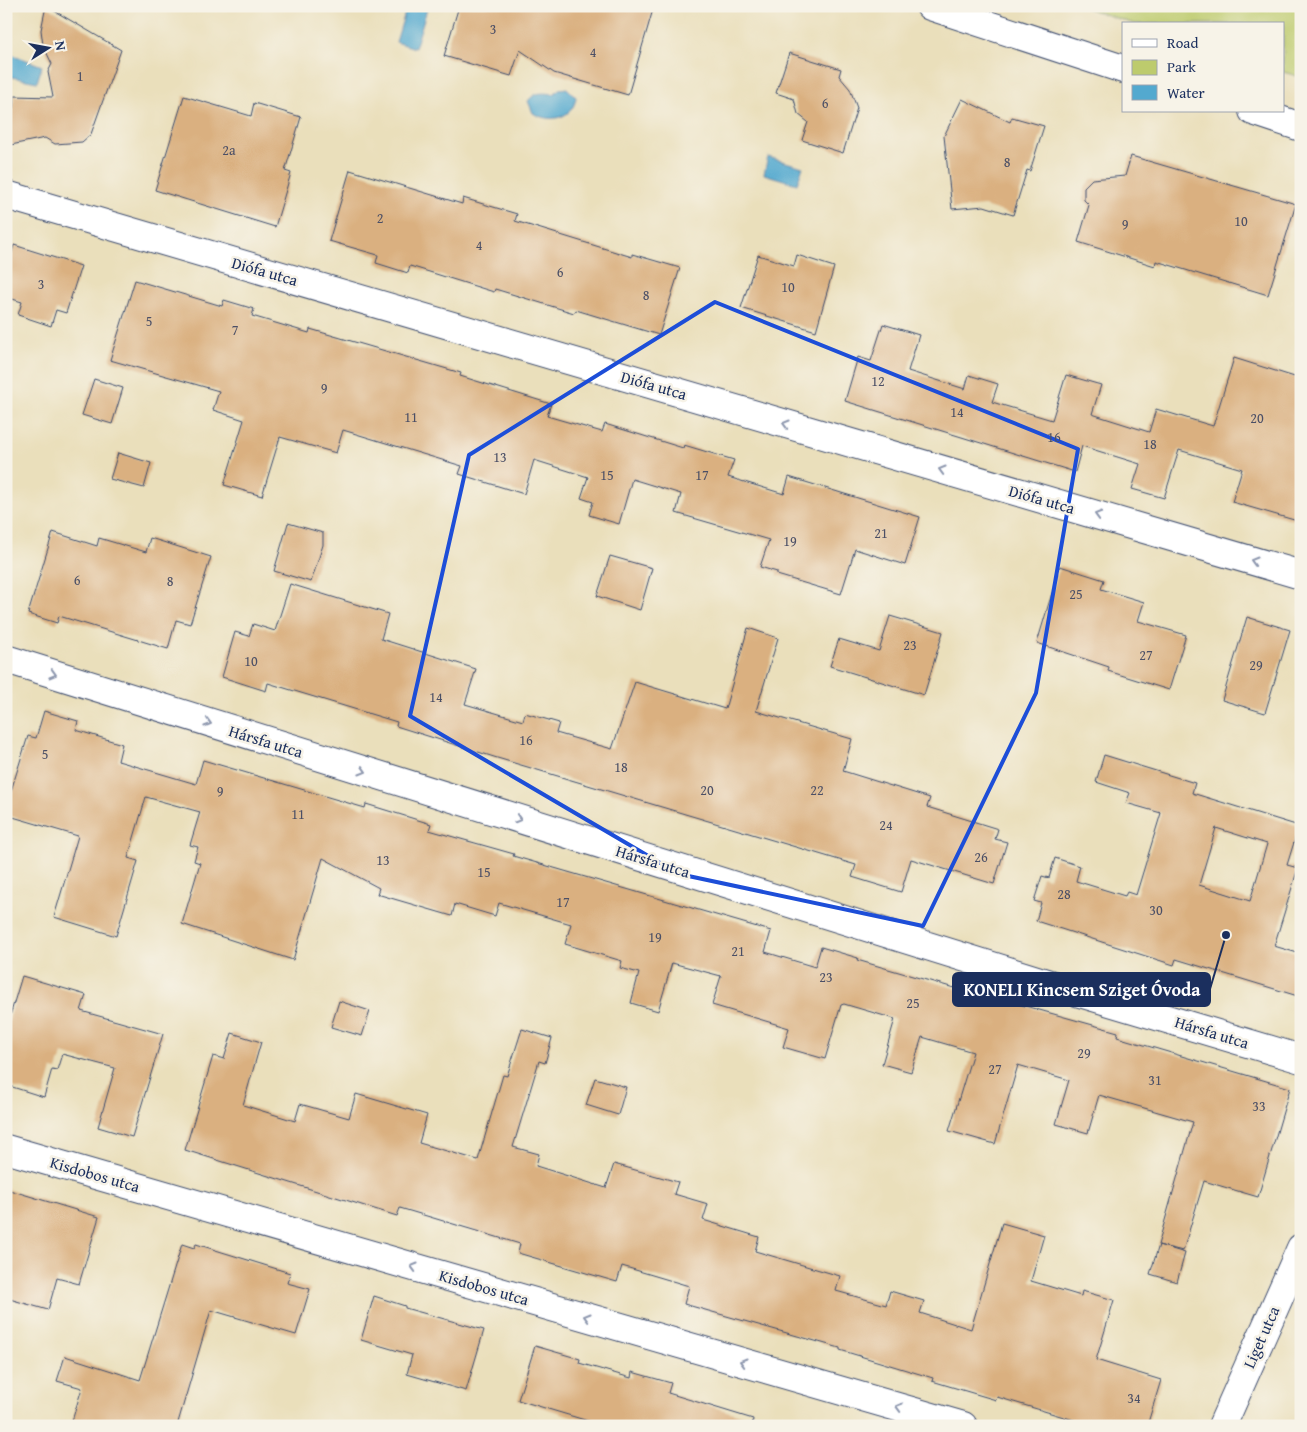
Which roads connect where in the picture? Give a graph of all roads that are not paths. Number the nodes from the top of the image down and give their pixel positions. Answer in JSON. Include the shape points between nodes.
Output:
{"nodes":[{"id":1,"x":930,"y":6,"type":"edge"},
{"id":2,"x":1122,"y":69,"type":"edge"},
{"id":3,"x":1256,"y":112,"type":"edge"},
{"id":4,"x":1301,"y":127,"type":"edge"},
{"id":5,"x":6,"y":196,"type":"edge"},
{"id":6,"x":1301,"y":575,"type":"edge"},
{"id":7,"x":6,"y":660,"type":"edge"},
{"id":8,"x":1301,"y":1059,"type":"edge"},
{"id":9,"x":6,"y":1148,"type":"edge"},
{"id":10,"x":1301,"y":1248,"type":"edge"},
{"id":11,"x":962,"y":1426,"type":"edge"},
{"id":12,"x":1222,"y":1426,"type":"edge"}],
"edges":[{"from":1,"to":2,"type":"street"},
{"from":3,"to":4,"type":"street"},
{"from":6,"to":5,"type":"street","name":"Diófa utca","one_way":true},
{"from":7,"to":8,"type":"street","name":"Hársfa utca","one_way":true},
{"from":11,"to":9,"type":"street","name":"Kisdobos utca","one_way":true},
{"from":10,"to":12,"type":"street","name":"Liget utca"}]}
